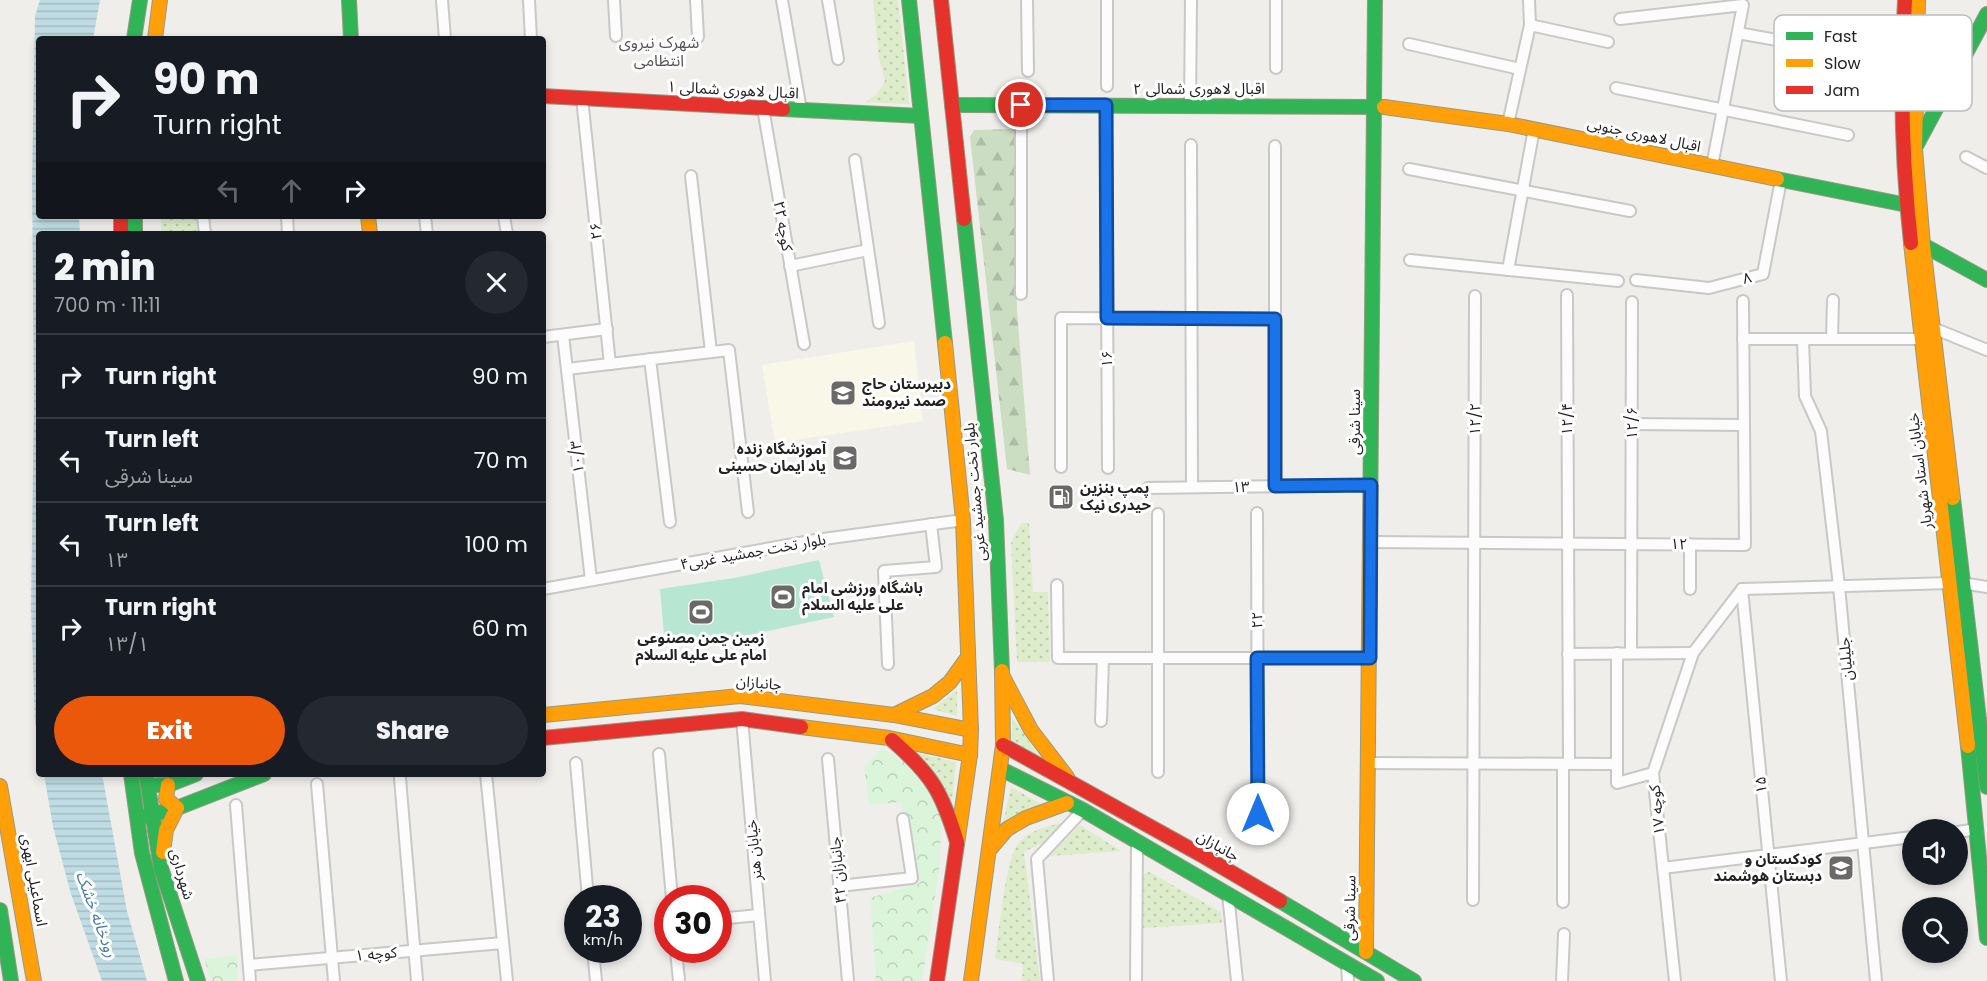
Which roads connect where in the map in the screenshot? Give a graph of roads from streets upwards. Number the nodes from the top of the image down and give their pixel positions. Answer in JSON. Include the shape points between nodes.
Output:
{"nodes":[{"id":1,"x":140,"y":0,"type":"edge"},
{"id":2,"x":160,"y":0,"type":"edge"},
{"id":3,"x":349,"y":0,"type":"edge"},
{"id":4,"x":442,"y":0,"type":"edge"},
{"id":5,"x":529,"y":0,"type":"edge"},
{"id":6,"x":614,"y":0,"type":"edge"},
{"id":7,"x":696,"y":0,"type":"edge"},
{"id":8,"x":782,"y":0,"type":"edge"},
{"id":9,"x":828,"y":0,"type":"edge"},
{"id":10,"x":909,"y":0,"type":"edge"},
{"id":11,"x":941,"y":0,"type":"edge"},
{"id":12,"x":1027,"y":0,"type":"edge"},
{"id":13,"x":1107,"y":0,"type":"edge"},
{"id":14,"x":1191,"y":0,"type":"edge"},
{"id":15,"x":1276,"y":0,"type":"edge"},
{"id":16,"x":1375,"y":0,"type":"edge"},
{"id":17,"x":1529,"y":0,"type":"edge"},
{"id":18,"x":1905,"y":0,"type":"edge"},
{"id":19,"x":1918,"y":0,"type":"edge"},
{"id":20,"x":1987,"y":14,"type":"edge"},
{"id":21,"x":1904,"y":15,"type":"edge"},
{"id":22,"x":1918,"y":15,"type":"edge"},
{"id":23,"x":1620,"y":19,"type":"dead end"},
{"id":24,"x":1530,"y":25,"type":"junction"},
{"id":25,"x":1738,"y":33,"type":"junction"},
{"id":26,"x":134,"y":36,"type":"edge"},
{"id":27,"x":155,"y":36,"type":"edge"},
{"id":28,"x":351,"y":36,"type":"edge"},
{"id":29,"x":445,"y":36,"type":"edge"},
{"id":30,"x":531,"y":36,"type":"edge"},
{"id":31,"x":616,"y":36,"type":"dead end"},
{"id":32,"x":698,"y":37,"type":"dead end"},
{"id":33,"x":1774,"y":40,"type":"edge"},
{"id":34,"x":1608,"y":42,"type":"dead end"},
{"id":35,"x":1972,"y":42,"type":"edge"},
{"id":36,"x":1409,"y":44,"type":"dead end"},
{"id":37,"x":838,"y":59,"type":"dead end"},
{"id":38,"x":1276,"y":68,"type":"dead end"},
{"id":39,"x":1520,"y":69,"type":"junction"},
{"id":40,"x":1028,"y":71,"type":"dead end"},
{"id":41,"x":1107,"y":87,"type":"dead end"},
{"id":42,"x":1616,"y":88,"type":"dead end"},
{"id":43,"x":546,"y":96,"type":"edge"},
{"id":44,"x":582,"y":98,"type":"junction"},
{"id":45,"x":952,"y":105,"type":"junction"},
{"id":46,"x":1021,"y":105,"type":"junction"},
{"id":47,"x":1106,"y":105,"type":"junction"},
{"id":48,"x":1190,"y":105,"type":"junction"},
{"id":49,"x":1373,"y":106,"type":"junction"},
{"id":50,"x":763,"y":108,"type":"junction"},
{"id":51,"x":801,"y":110,"type":"junction"},
{"id":52,"x":1723,"y":110,"type":"junction"},
{"id":53,"x":1902,"y":111,"type":"edge"},
{"id":54,"x":1916,"y":111,"type":"edge"},
{"id":55,"x":1935,"y":111,"type":"edge"},
{"id":56,"x":921,"y":116,"type":"junction"},
{"id":57,"x":1508,"y":124,"type":"junction"},
{"id":58,"x":1534,"y":129,"type":"junction"},
{"id":59,"x":1848,"y":135,"type":"dead end"},
{"id":60,"x":1191,"y":145,"type":"dead end"},
{"id":61,"x":1275,"y":146,"type":"dead end"},
{"id":62,"x":1915,"y":149,"type":"junction"},
{"id":63,"x":1966,"y":157,"type":"dead end"},
{"id":64,"x":855,"y":160,"type":"dead end"},
{"id":65,"x":1712,"y":166,"type":"junction"},
{"id":66,"x":1987,"y":168,"type":"edge"},
{"id":67,"x":1409,"y":169,"type":"dead end"},
{"id":68,"x":691,"y":176,"type":"dead end"},
{"id":69,"x":1781,"y":180,"type":"junction"},
{"id":70,"x":1523,"y":191,"type":"junction"},
{"id":71,"x":1907,"y":205,"type":"junction"},
{"id":72,"x":1630,"y":212,"type":"dead end"},
{"id":73,"x":1923,"y":245,"type":"junction"},
{"id":74,"x":868,"y":250,"type":"junction"},
{"id":75,"x":1410,"y":260,"type":"dead end"},
{"id":76,"x":790,"y":266,"type":"junction"},
{"id":77,"x":1508,"y":270,"type":"junction"},
{"id":78,"x":954,"y":275,"type":"junction"},
{"id":79,"x":1636,"y":280,"type":"dead end"},
{"id":80,"x":1987,"y":280,"type":"edge"},
{"id":81,"x":1618,"y":281,"type":"dead end"},
{"id":82,"x":1021,"y":294,"type":"dead end"},
{"id":83,"x":1567,"y":295,"type":"dead end"},
{"id":84,"x":1475,"y":296,"type":"dead end"},
{"id":85,"x":1833,"y":300,"type":"dead end"},
{"id":86,"x":1743,"y":301,"type":"dead end"},
{"id":87,"x":1632,"y":302,"type":"dead end"},
{"id":88,"x":1107,"y":318,"type":"junction"},
{"id":89,"x":1191,"y":319,"type":"junction"},
{"id":90,"x":1275,"y":319,"type":"junction"},
{"id":91,"x":879,"y":323,"type":"dead end"},
{"id":92,"x":1933,"y":328,"type":"junction"},
{"id":93,"x":607,"y":329,"type":"junction"},
{"id":94,"x":563,"y":335,"type":"junction"},
{"id":95,"x":546,"y":337,"type":"edge"},
{"id":96,"x":1743,"y":339,"type":"junction"},
{"id":97,"x":1803,"y":339,"type":"junction"},
{"id":98,"x":1832,"y":339,"type":"junction"},
{"id":99,"x":1922,"y":339,"type":"junction"},
{"id":100,"x":804,"y":344,"type":"dead end"},
{"id":101,"x":1987,"y":350,"type":"edge"},
{"id":102,"x":711,"y":352,"type":"junction"},
{"id":103,"x":650,"y":359,"type":"junction"},
{"id":104,"x":610,"y":364,"type":"junction"},
{"id":105,"x":567,"y":369,"type":"junction"},
{"id":106,"x":1632,"y":424,"type":"junction"},
{"id":107,"x":1744,"y":425,"type":"junction"},
{"id":108,"x":1061,"y":467,"type":"dead end"},
{"id":109,"x":1108,"y":468,"type":"dead end"},
{"id":110,"x":1371,"y":485,"type":"junction"},
{"id":111,"x":1275,"y":486,"type":"junction"},
{"id":112,"x":1192,"y":487,"type":"junction"},
{"id":113,"x":1148,"y":488,"type":"dead end"},
{"id":114,"x":748,"y":512,"type":"dead end"},
{"id":115,"x":1257,"y":513,"type":"dead end"},
{"id":116,"x":1158,"y":514,"type":"dead end"},
{"id":117,"x":963,"y":520,"type":"junction"},
{"id":118,"x":669,"y":522,"type":"dead end"},
{"id":119,"x":931,"y":524,"type":"junction"},
{"id":120,"x":1370,"y":542,"type":"junction"},
{"id":121,"x":1474,"y":543,"type":"junction"},
{"id":122,"x":1568,"y":544,"type":"junction"},
{"id":123,"x":1631,"y":544,"type":"junction"},
{"id":124,"x":1690,"y":544,"type":"junction"},
{"id":125,"x":591,"y":580,"type":"junction"},
{"id":126,"x":1956,"y":583,"type":"junction"},
{"id":127,"x":1057,"y":585,"type":"dead end"},
{"id":128,"x":1839,"y":586,"type":"junction"},
{"id":129,"x":1987,"y":587,"type":"edge"},
{"id":130,"x":546,"y":588,"type":"edge"},
{"id":131,"x":1690,"y":589,"type":"dead end"},
{"id":132,"x":1742,"y":589,"type":"junction"},
{"id":133,"x":1631,"y":653,"type":"junction"},
{"id":134,"x":1694,"y":653,"type":"junction"},
{"id":135,"x":1568,"y":654,"type":"junction"},
{"id":136,"x":1617,"y":654,"type":"junction"},
{"id":137,"x":968,"y":657,"type":"junction"},
{"id":138,"x":1103,"y":658,"type":"junction"},
{"id":139,"x":1158,"y":658,"type":"junction"},
{"id":140,"x":1257,"y":658,"type":"junction"},
{"id":141,"x":1370,"y":658,"type":"junction"},
{"id":142,"x":888,"y":664,"type":"dead end"},
{"id":143,"x":1974,"y":672,"type":"junction"},
{"id":144,"x":1002,"y":674,"type":"junction"},
{"id":145,"x":1987,"y":681,"type":"edge"},
{"id":146,"x":615,"y":708,"type":"junction"},
{"id":147,"x":546,"y":715,"type":"edge"},
{"id":148,"x":894,"y":715,"type":"junction"},
{"id":149,"x":742,"y":719,"type":"junction"},
{"id":150,"x":1101,"y":721,"type":"dead end"},
{"id":151,"x":617,"y":731,"type":"junction"},
{"id":152,"x":546,"y":738,"type":"edge"},
{"id":153,"x":889,"y":738,"type":"junction"},
{"id":154,"x":987,"y":738,"type":"junction"},
{"id":155,"x":659,"y":753,"type":"dead end"},
{"id":156,"x":828,"y":759,"type":"dead end"},
{"id":157,"x":985,"y":762,"type":"junction"},
{"id":158,"x":576,"y":763,"type":"dead end"},
{"id":159,"x":1369,"y":763,"type":"junction"},
{"id":160,"x":1474,"y":764,"type":"junction"},
{"id":161,"x":1566,"y":764,"type":"junction"},
{"id":162,"x":1617,"y":764,"type":"junction"},
{"id":163,"x":1158,"y":772,"type":"dead end"},
{"id":164,"x":1653,"y":773,"type":"junction"},
{"id":165,"x":188,"y":777,"type":"edge"},
{"id":166,"x":256,"y":777,"type":"edge"},
{"id":167,"x":486,"y":777,"type":"edge"},
{"id":168,"x":400,"y":778,"type":"dead end"},
{"id":169,"x":131,"y":779,"type":"edge"},
{"id":170,"x":147,"y":780,"type":"edge"},
{"id":171,"x":1071,"y":783,"type":"junction"},
{"id":172,"x":317,"y":784,"type":"dead end"},
{"id":173,"x":1987,"y":784,"type":"edge"},
{"id":174,"x":168,"y":785,"type":"junction"},
{"id":175,"x":0,"y":786,"type":"edge"},
{"id":176,"x":1067,"y":803,"type":"junction"},
{"id":177,"x":236,"y":805,"type":"dead end"},
{"id":178,"x":177,"y":808,"type":"junction"},
{"id":179,"x":1083,"y":810,"type":"junction"},
{"id":180,"x":152,"y":815,"type":"junction"},
{"id":181,"x":136,"y":819,"type":"junction"},
{"id":182,"x":903,"y":819,"type":"dead end"},
{"id":183,"x":1977,"y":829,"type":"junction"},
{"id":184,"x":1968,"y":830,"type":"edge"},
{"id":185,"x":1258,"y":836,"type":"dead end"},
{"id":186,"x":1902,"y":838,"type":"edge"},
{"id":187,"x":958,"y":843,"type":"junction"},
{"id":188,"x":1137,"y":843,"type":"junction"},
{"id":189,"x":1863,"y":844,"type":"junction"},
{"id":190,"x":990,"y":849,"type":"junction"},
{"id":191,"x":1768,"y":855,"type":"junction"},
{"id":192,"x":1205,"y":857,"type":"junction"},
{"id":193,"x":161,"y":868,"type":"junction"},
{"id":194,"x":1663,"y":868,"type":"junction"},
{"id":195,"x":1196,"y":875,"type":"junction"},
{"id":196,"x":587,"y":885,"type":"edge"},
{"id":197,"x":671,"y":885,"type":"edge"},
{"id":198,"x":839,"y":886,"type":"junction"},
{"id":199,"x":1228,"y":894,"type":"junction"},
{"id":200,"x":1473,"y":900,"type":"dead end"},
{"id":201,"x":1563,"y":902,"type":"dead end"},
{"id":202,"x":0,"y":910,"type":"edge"},
{"id":203,"x":759,"y":915,"type":"junction"},
{"id":204,"x":732,"y":918,"type":"edge"},
{"id":205,"x":25,"y":920,"type":"junction"},
{"id":206,"x":3,"y":925,"type":"junction"},
{"id":207,"x":1564,"y":934,"type":"dead end"},
{"id":208,"x":1987,"y":938,"type":"edge"},
{"id":209,"x":503,"y":944,"type":"junction"},
{"id":210,"x":415,"y":951,"type":"junction"},
{"id":211,"x":1366,"y":952,"type":"junction"},
{"id":212,"x":332,"y":958,"type":"junction"},
{"id":213,"x":594,"y":963,"type":"edge"},
{"id":214,"x":677,"y":963,"type":"edge"},
{"id":215,"x":1347,"y":963,"type":"junction"},
{"id":216,"x":249,"y":965,"type":"junction"},
{"id":217,"x":11,"y":981,"type":"edge"},
{"id":218,"x":34,"y":981,"type":"edge"},
{"id":219,"x":176,"y":981,"type":"edge"},
{"id":220,"x":198,"y":981,"type":"edge"},
{"id":221,"x":250,"y":981,"type":"edge"},
{"id":222,"x":334,"y":981,"type":"edge"},
{"id":223,"x":417,"y":981,"type":"edge"},
{"id":224,"x":507,"y":981,"type":"edge"},
{"id":225,"x":596,"y":981,"type":"edge"},
{"id":226,"x":679,"y":981,"type":"edge"},
{"id":227,"x":765,"y":981,"type":"edge"},
{"id":228,"x":848,"y":981,"type":"edge"},
{"id":229,"x":936,"y":981,"type":"edge"},
{"id":230,"x":971,"y":981,"type":"edge"},
{"id":231,"x":1048,"y":981,"type":"edge"},
{"id":232,"x":1137,"y":981,"type":"edge"},
{"id":233,"x":1237,"y":981,"type":"edge"},
{"id":234,"x":1348,"y":981,"type":"edge"},
{"id":235,"x":1377,"y":981,"type":"edge"},
{"id":236,"x":1414,"y":981,"type":"edge"},
{"id":237,"x":1562,"y":981,"type":"edge"},
{"id":238,"x":1675,"y":981,"type":"edge"},
{"id":239,"x":1781,"y":981,"type":"edge"},
{"id":240,"x":1876,"y":981,"type":"edge"}],
"edges":[{"from":1,"to":26,"type":"street"},
{"from":2,"to":27,"type":"street"},
{"from":3,"to":28,"type":"street"},
{"from":4,"to":29,"type":"street"},
{"from":5,"to":30,"type":"street"},
{"from":6,"to":31,"type":"street"},
{"from":7,"to":32,"type":"street"},
{"from":8,"to":51,"type":"street"},
{"from":9,"to":37,"type":"street"},
{"from":10,"to":56,"type":"street","name":"بلوار تخت جمشید غربی"},
{"from":11,"to":45,"type":"street","name":"بلوار تخت جمشید غربی"},
{"from":12,"to":40,"type":"street"},
{"from":13,"to":41,"type":"street"},
{"from":14,"to":48,"type":"street"},
{"from":15,"to":38,"type":"street"},
{"from":16,"to":49,"type":"street","name":"سینا شرقی"},
{"from":17,"to":24,"type":"street"},
{"from":18,"to":21,"type":"street","name":"خیابان استاد شهریار"},
{"from":19,"to":22,"type":"street","name":"خیابان استاد شهریار"},
{"from":20,"to":35,"type":"street"},
{"from":23,"to":25,"type":"street","via":[[1743,5]]},
{"from":24,"to":34,"type":"street"},
{"from":24,"to":39,"type":"street"},
{"from":25,"to":33,"type":"street"},
{"from":25,"to":52,"type":"street"},
{"from":36,"to":39,"type":"street"},
{"from":39,"to":57,"type":"street"},
{"from":42,"to":52,"type":"street"},
{"from":43,"to":44,"type":"street","name":"اقبال لاهوری شمالی ۱"},
{"from":44,"to":50,"type":"street","name":"اقبال لاهوری شمالی ۱"},
{"from":44,"to":93,"type":"street","name":"۲۶"},
{"from":45,"to":46,"type":"street","name":"اقبال لاهوری شمالی ۲"},
{"from":45,"to":78,"type":"street","name":"بلوار تخت جمشید غربی"},
{"from":46,"to":47,"type":"street","name":"اقبال لاهوری شمالی ۲"},
{"from":46,"to":82,"type":"street"},
{"from":47,"to":48,"type":"street","name":"اقبال لاهوری شمالی ۲"},
{"from":47,"to":88,"type":"street","name":"۱۶"},
{"from":48,"to":49,"type":"street","name":"اقبال لاهوری شمالی ۲"},
{"from":49,"to":57,"type":"street","name":"اقبال لاهوری جنوبی"},
{"from":49,"to":110,"type":"street","name":"سینا شرقی"},
{"from":50,"to":51,"type":"street","name":"اقبال لاهوری شمالی ۱"},
{"from":50,"to":76,"type":"street","name":"کوچه ۲۲"},
{"from":51,"to":56,"type":"street","name":"اقبال لاهوری شمالی ۱"},
{"from":52,"to":59,"type":"street"},
{"from":52,"to":65,"type":"street"},
{"from":53,"to":71,"type":"street","name":"خیابان استاد شهریار"},
{"from":54,"to":62,"type":"street","name":"خیابان استاد شهریار"},
{"from":55,"to":62,"type":"street"},
{"from":56,"to":78,"type":"street","name":"بلوار تخت جمشید غربی"},
{"from":57,"to":58,"type":"street","name":"اقبال لاهوری جنوبی"},
{"from":58,"to":65,"type":"street","name":"اقبال لاهوری جنوبی"},
{"from":58,"to":70,"type":"street"},
{"from":60,"to":89,"type":"street"},
{"from":61,"to":90,"type":"street"},
{"from":62,"to":73,"type":"street","name":"خیابان استاد شهریار"},
{"from":63,"to":66,"type":"street"},
{"from":64,"to":74,"type":"street"},
{"from":65,"to":69,"type":"street","name":"اقبال لاهوری جنوبی"},
{"from":67,"to":70,"type":"street"},
{"from":68,"to":102,"type":"street"},
{"from":69,"to":71,"type":"street","name":"اقبال لاهوری جنوبی"},
{"from":69,"to":79,"type":"street","name":"۸","via":[[1762,274],[1709,288]]},
{"from":70,"to":72,"type":"street"},
{"from":70,"to":77,"type":"street"},
{"from":71,"to":99,"type":"street","name":"خیابان استاد شهریار"},
{"from":73,"to":80,"type":"street"},
{"from":73,"to":92,"type":"street","name":"خیابان استاد شهریار"},
{"from":74,"to":76,"type":"street"},
{"from":74,"to":91,"type":"street"},
{"from":75,"to":77,"type":"street"},
{"from":76,"to":100,"type":"street","name":"کوچه ۲۲"},
{"from":77,"to":81,"type":"street"},
{"from":78,"to":117,"type":"street","name":"بلوار تخت جمشید غربی"},
{"from":78,"to":144,"type":"street","name":"بلوار تخت جمشید غربی","via":[[996,520]]},
{"from":83,"to":122,"type":"street","name":"۱۲/۴"},
{"from":84,"to":121,"type":"street","name":"۱۲/۲"},
{"from":85,"to":98,"type":"street"},
{"from":86,"to":96,"type":"street","name":"۱۲"},
{"from":87,"to":106,"type":"street","name":"۱۲/۶"},
{"from":88,"to":89,"type":"street"},
{"from":88,"to":108,"type":"street","via":[[1061,318]]},
{"from":88,"to":109,"type":"street","name":"۱۶"},
{"from":89,"to":90,"type":"street"},
{"from":89,"to":112,"type":"street"},
{"from":90,"to":111,"type":"street"},
{"from":92,"to":101,"type":"street"},
{"from":92,"to":126,"type":"street","name":"خیابان استاد شهریار"},
{"from":93,"to":94,"type":"street"},
{"from":93,"to":104,"type":"street","name":"۲۶"},
{"from":94,"to":95,"type":"street"},
{"from":94,"to":105,"type":"street","name":"۱۰/۳"},
{"from":96,"to":97,"type":"street"},
{"from":96,"to":107,"type":"street","name":"۱۲"},
{"from":97,"to":98,"type":"street"},
{"from":97,"to":128,"type":"street","name":"جلیلیان","via":[[1805,396],[1821,431]]},
{"from":98,"to":99,"type":"street"},
{"from":99,"to":126,"type":"street","name":"خیابان استاد شهریار"},
{"from":102,"to":103,"type":"street"},
{"from":102,"to":114,"type":"street","via":[[729,350]]},
{"from":103,"to":104,"type":"street"},
{"from":103,"to":118,"type":"street"},
{"from":104,"to":105,"type":"street"},
{"from":105,"to":125,"type":"street","name":"۱۰/۳"},
{"from":106,"to":107,"type":"street"},
{"from":106,"to":123,"type":"street","name":"۱۲/۶"},
{"from":107,"to":124,"type":"street","name":"۱۲","via":[[1745,545]]},
{"from":110,"to":111,"type":"street","name":"۱۳"},
{"from":110,"to":120,"type":"street","name":"سینا شرقی"},
{"from":111,"to":112,"type":"street","name":"۱۳"},
{"from":112,"to":113,"type":"street","name":"۱۳"},
{"from":115,"to":140,"type":"street","name":"۲۲"},
{"from":116,"to":139,"type":"street"},
{"from":117,"to":119,"type":"street","name":"بلوار تخت جمشید غربی۴"},
{"from":117,"to":137,"type":"street","name":"بلوار تخت جمشید غربی"},
{"from":119,"to":125,"type":"street","name":"بلوار تخت جمشید غربی۴"},
{"from":119,"to":142,"type":"street","via":[[936,567],[884,571]]},
{"from":120,"to":121,"type":"street","name":"۱۲"},
{"from":120,"to":141,"type":"street","name":"سینا شرقی"},
{"from":121,"to":122,"type":"street","name":"۱۲"},
{"from":121,"to":160,"type":"street","name":"۱۲/۲"},
{"from":122,"to":123,"type":"street","name":"۱۲"},
{"from":122,"to":135,"type":"street","name":"۱۲/۴"},
{"from":123,"to":124,"type":"street","name":"۱۲"},
{"from":123,"to":133,"type":"street"},
{"from":124,"to":131,"type":"street"},
{"from":125,"to":130,"type":"street","name":"بلوار تخت جمشید غربی۴"},
{"from":126,"to":128,"type":"street"},
{"from":126,"to":129,"type":"street"},
{"from":126,"to":143,"type":"street","name":"خیابان استاد شهریار"},
{"from":126,"to":183,"type":"street","name":"خیابان استاد شهریار"},
{"from":127,"to":138,"type":"street","via":[[1058,658]]},
{"from":128,"to":132,"type":"street"},
{"from":128,"to":189,"type":"street","name":"جلیلیان"},
{"from":132,"to":134,"type":"street","name":"کوچه ۱۷"},
{"from":132,"to":191,"type":"street","name":"۱۵"},
{"from":133,"to":134,"type":"street"},
{"from":133,"to":136,"type":"street"},
{"from":134,"to":164,"type":"street","name":"کوچه ۱۷"},
{"from":135,"to":136,"type":"street"},
{"from":135,"to":161,"type":"street","name":"۱۲/۴"},
{"from":136,"to":162,"type":"street"},
{"from":137,"to":148,"type":"street","via":[[950,682],[933,696]]},
{"from":137,"to":154,"type":"street","name":"بلوار تخت جمشید غربی"},
{"from":138,"to":139,"type":"street"},
{"from":138,"to":150,"type":"street"},
{"from":139,"to":140,"type":"street"},
{"from":139,"to":163,"type":"street"},
{"from":140,"to":141,"type":"street"},
{"from":140,"to":185,"type":"street","name":"۲۲"},
{"from":141,"to":159,"type":"street","name":"سینا شرقی"},
{"from":143,"to":145,"type":"street"},
{"from":143,"to":173,"type":"street","name":"خیابان استاد شهریار"},
{"from":144,"to":154,"type":"street","name":"بلوار تخت جمشید غربی"},
{"from":144,"to":171,"type":"street","via":[[1031,730]]},
{"from":146,"to":147,"type":"street","name":"جانبازان"},
{"from":146,"to":148,"type":"street","name":"جانبازان","via":[[740,696]]},
{"from":146,"to":151,"type":"street"},
{"from":148,"to":154,"type":"street","name":"جانبازان"},
{"from":149,"to":151,"type":"street"},
{"from":149,"to":153,"type":"street"},
{"from":149,"to":203,"type":"street","name":"خیابان هنر"},
{"from":151,"to":152,"type":"street"},
{"from":153,"to":157,"type":"street"},
{"from":153,"to":187,"type":"street","via":[[928,776],[943,800]]},
{"from":154,"to":157,"type":"street"},
{"from":154,"to":157,"type":"street","name":"بلوار تخت جمشید غربی"},
{"from":154,"to":171,"type":"street","name":"جانبازان"},
{"from":155,"to":197,"type":"street"},
{"from":156,"to":198,"type":"street","name":"۴۲ جانبازان"},
{"from":157,"to":176,"type":"street"},
{"from":157,"to":187,"type":"street","name":"بلوار تخت جمشید غربی"},
{"from":157,"to":190,"type":"street","name":"بلوار تخت جمشید غربی"},
{"from":158,"to":196,"type":"street"},
{"from":159,"to":160,"type":"street"},
{"from":159,"to":211,"type":"street","name":"سینا شرقی"},
{"from":160,"to":161,"type":"street"},
{"from":160,"to":200,"type":"street","name":"۱۲/۲"},
{"from":161,"to":162,"type":"street"},
{"from":161,"to":201,"type":"street","name":"۱۲/۴"},
{"from":162,"to":164,"type":"street","via":[[1617,783]]},
{"from":164,"to":194,"type":"street","name":"کوچه ۱۷"},
{"from":165,"to":174,"type":"street"},
{"from":166,"to":178,"type":"street"},
{"from":167,"to":209,"type":"street"},
{"from":168,"to":210,"type":"street"},
{"from":169,"to":170,"type":"street"},
{"from":169,"to":181,"type":"street","name":"شهرداری"},
{"from":170,"to":174,"type":"street"},
{"from":170,"to":180,"type":"street","name":"شهرداری"},
{"from":171,"to":192,"type":"street","name":"جانبازان"},
{"from":172,"to":212,"type":"street"},
{"from":174,"to":178,"type":"street","via":[[165,798]]},
{"from":175,"to":205,"type":"street","name":"اسماعیلی ابهری"},
{"from":176,"to":179,"type":"street"},
{"from":176,"to":190,"type":"street","via":[[1007,829]]},
{"from":177,"to":216,"type":"street"},
{"from":178,"to":180,"type":"street"},
{"from":178,"to":193,"type":"street","via":[[166,830]]},
{"from":179,"to":188,"type":"street"},
{"from":179,"to":231,"type":"street","via":[[1037,859]]},
{"from":180,"to":181,"type":"street"},
{"from":180,"to":193,"type":"street","name":"شهرداری"},
{"from":181,"to":219,"type":"street","name":"شهرداری"},
{"from":182,"to":198,"type":"street","via":[[912,878]]},
{"from":183,"to":184,"type":"street"},
{"from":183,"to":208,"type":"street","name":"خیابان استاد شهریار"},
{"from":186,"to":189,"type":"street"},
{"from":187,"to":229,"type":"street","name":"بلوار تخت جمشید غربی"},
{"from":188,"to":195,"type":"street"},
{"from":188,"to":232,"type":"street"},
{"from":189,"to":191,"type":"street"},
{"from":189,"to":240,"type":"street","name":"جلیلیان"},
{"from":190,"to":230,"type":"street","name":"بلوار تخت جمشید غربی"},
{"from":191,"to":194,"type":"street"},
{"from":191,"to":239,"type":"street","name":"۱۵"},
{"from":192,"to":195,"type":"street"},
{"from":192,"to":211,"type":"street","name":"جانبازان"},
{"from":193,"to":220,"type":"street","name":"شهرداری"},
{"from":194,"to":238,"type":"street","name":"کوچه ۱۷"},
{"from":195,"to":199,"type":"street"},
{"from":198,"to":228,"type":"street","name":"۴۲ جانبازان"},
{"from":199,"to":215,"type":"street"},
{"from":199,"to":233,"type":"street"},
{"from":202,"to":206,"type":"street"},
{"from":203,"to":204,"type":"street"},
{"from":203,"to":227,"type":"street","name":"خیابان هنر"},
{"from":205,"to":206,"type":"street"},
{"from":205,"to":218,"type":"street","name":"اسماعیلی ابهری"},
{"from":206,"to":217,"type":"street"},
{"from":207,"to":237,"type":"street"},
{"from":209,"to":210,"type":"street","name":"کوچه ۱"},
{"from":209,"to":224,"type":"street"},
{"from":210,"to":212,"type":"street","name":"کوچه ۱"},
{"from":210,"to":223,"type":"street"},
{"from":211,"to":236,"type":"street","name":"جانبازان"},
{"from":212,"to":216,"type":"street","name":"کوچه ۱"},
{"from":212,"to":222,"type":"street"},
{"from":213,"to":225,"type":"street"},
{"from":214,"to":226,"type":"street"},
{"from":215,"to":234,"type":"street"},
{"from":215,"to":235,"type":"street"},
{"from":216,"to":221,"type":"street"}]}
